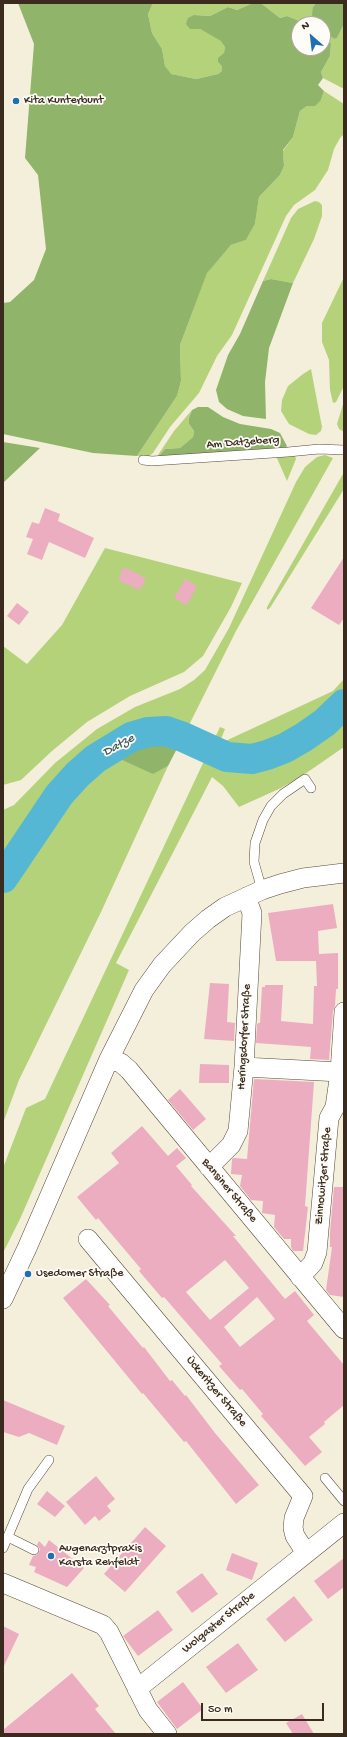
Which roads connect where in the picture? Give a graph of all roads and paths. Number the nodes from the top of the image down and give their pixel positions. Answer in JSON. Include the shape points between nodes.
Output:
{"nodes":[{"id":1,"x":344,"y":450,"type":"edge"},
{"id":2,"x":143,"y":460,"type":"dead end"},
{"id":3,"x":311,"y":788,"type":"dead end"},
{"id":4,"x":344,"y":873,"type":"edge"},
{"id":5,"x":254,"y":894,"type":"junction"},
{"id":6,"x":344,"y":1012,"type":"edge"},
{"id":7,"x":109,"y":1059,"type":"junction"},
{"id":8,"x":244,"y":1067,"type":"junction"},
{"id":9,"x":340,"y":1072,"type":"junction"},
{"id":10,"x":340,"y":1107,"type":"edge"},
{"id":11,"x":209,"y":1167,"type":"junction"},
{"id":12,"x":88,"y":1239,"type":"dead end"},
{"id":13,"x":300,"y":1277,"type":"junction"},
{"id":14,"x":3,"y":1299,"type":"edge"},
{"id":15,"x":344,"y":1329,"type":"edge"},
{"id":16,"x":49,"y":1460,"type":"dead end"},
{"id":17,"x":325,"y":1478,"type":"dead end"},
{"id":18,"x":344,"y":1500,"type":"edge"},
{"id":19,"x":344,"y":1523,"type":"edge"},
{"id":20,"x":8,"y":1537,"type":"junction"},
{"id":21,"x":3,"y":1548,"type":"edge"},
{"id":22,"x":34,"y":1550,"type":"dead end"},
{"id":23,"x":306,"y":1553,"type":"junction"},
{"id":24,"x":3,"y":1583,"type":"edge"},
{"id":25,"x":137,"y":1689,"type":"junction"},
{"id":26,"x":167,"y":1734,"type":"edge"}],
"edges":[{"from":1,"to":2,"type":"lane","name":"Am Datzeberg","via":[[319,449]]},
{"from":3,"to":5,"type":"lane","via":[[304,779],[283,794],[271,806],[263,820],[255,843]]},
{"from":4,"to":5,"type":"street","via":[[303,878]]},
{"from":5,"to":7,"type":"street","via":[[225,907],[175,949],[144,990]]},
{"from":5,"to":8,"type":"street","name":"Heringsdorfer Straße"},
{"from":6,"to":9,"type":"street","name":"Zinnowitzer Straße"},
{"from":7,"to":11,"type":"street","name":"Bansiner Straße","via":[[121,1063],[129,1070]]},
{"from":7,"to":14,"type":"street"},
{"from":8,"to":9,"type":"street"},
{"from":8,"to":11,"type":"street","name":"Heringsdorfer Straße","via":[[238,1131],[231,1145]]},
{"from":9,"to":10,"type":"street","name":"Zinnowitzer Straße"},
{"from":10,"to":13,"type":"street","name":"Zinnowitzer Straße","via":[[329,1118],[317,1252],[313,1263]]},
{"from":11,"to":13,"type":"street","name":"Bansiner Straße"},
{"from":12,"to":23,"type":"street","name":"Ückeritzer Straße","via":[[303,1496],[294,1518],[293,1528]]},
{"from":13,"to":15,"type":"street","name":"Bansiner Straße"},
{"from":16,"to":20,"type":"lane","via":[[28,1489]]},
{"from":17,"to":18,"type":"lane"},
{"from":19,"to":23,"type":"street","name":"Wolgaster Straße"},
{"from":20,"to":21,"type":"lane"},
{"from":20,"to":22,"type":"lane"},
{"from":23,"to":25,"type":"street","name":"Wolgaster Straße"},
{"from":24,"to":25,"type":"street","via":[[103,1625],[109,1632]]},
{"from":25,"to":26,"type":"street","via":[[148,1710]]}]}
